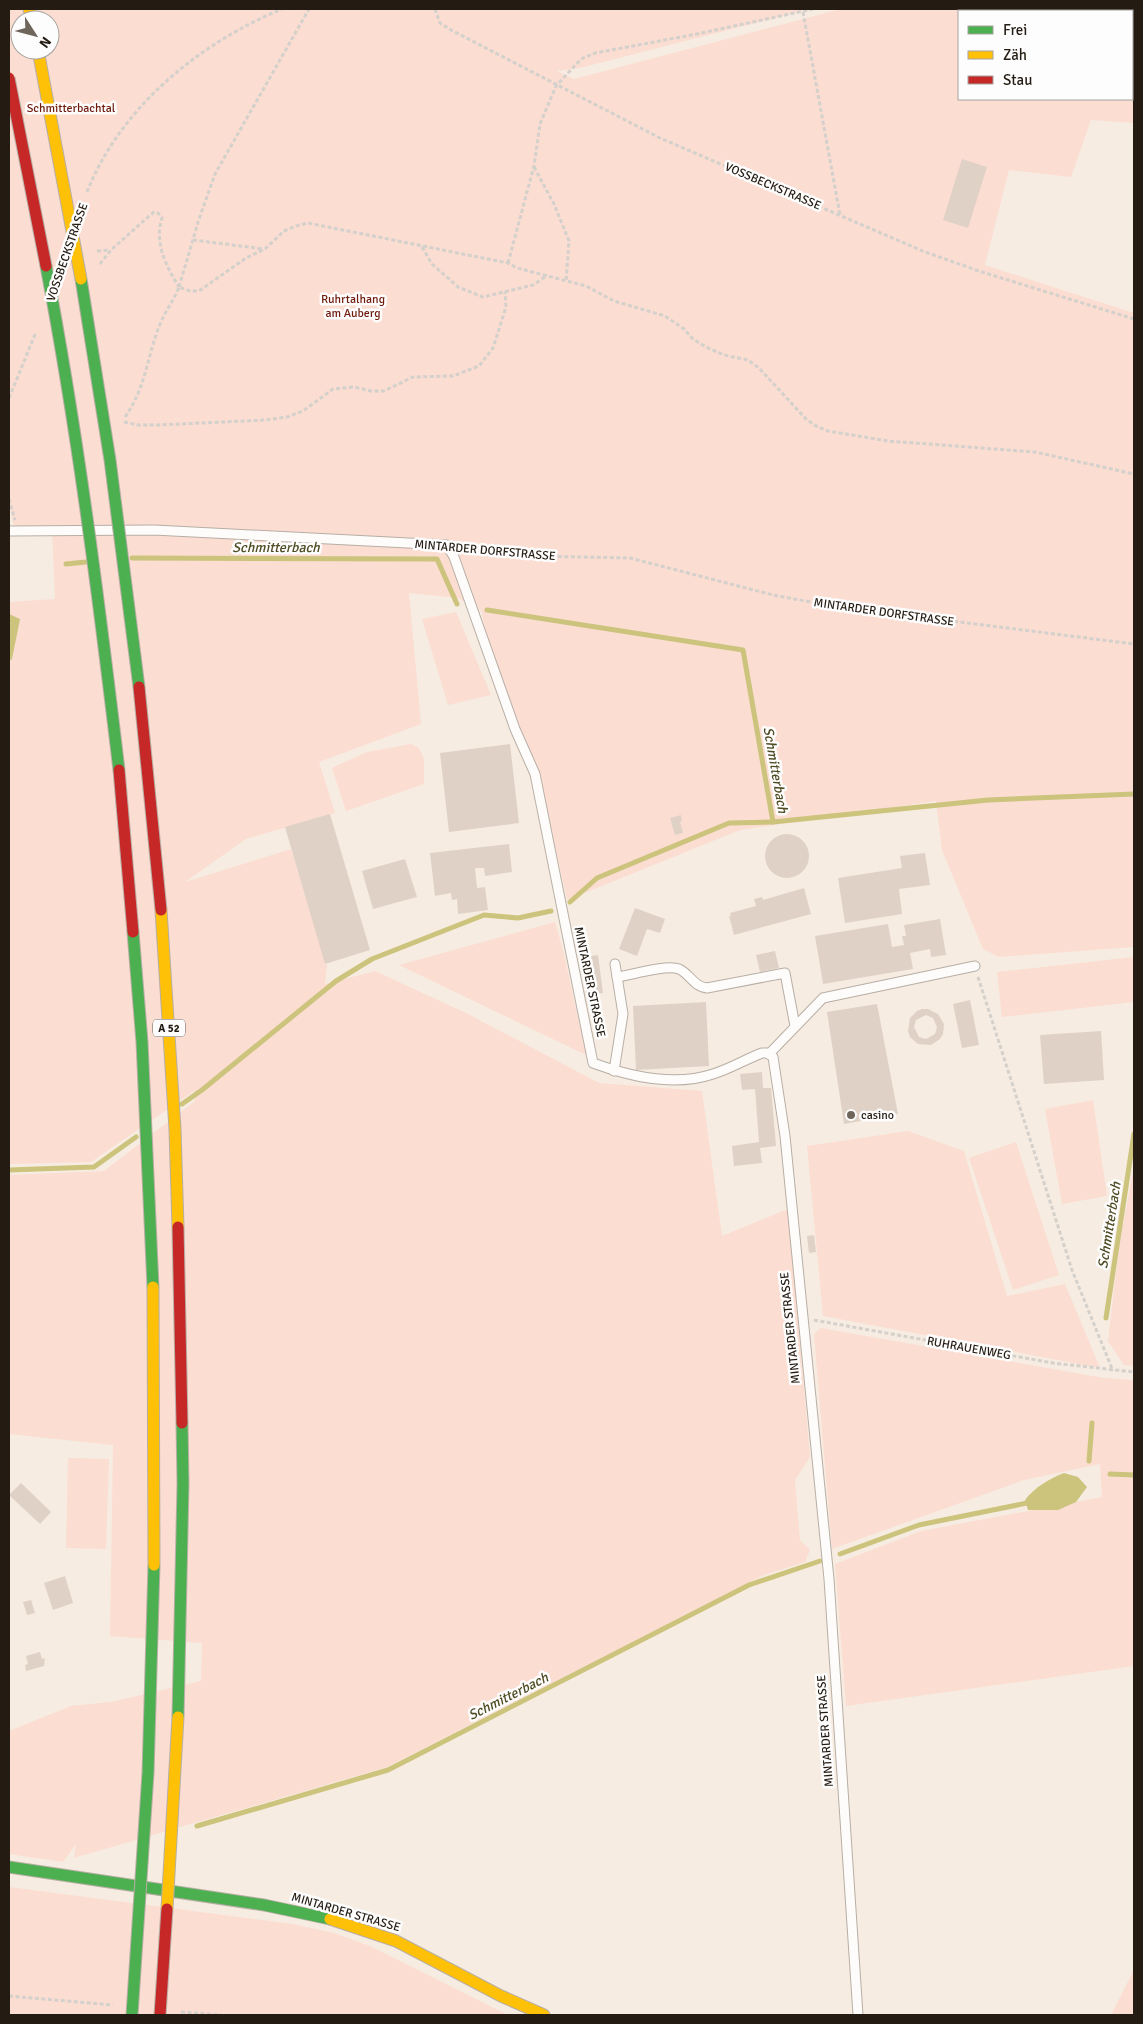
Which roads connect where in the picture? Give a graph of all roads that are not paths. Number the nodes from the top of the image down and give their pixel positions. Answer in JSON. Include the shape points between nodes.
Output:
{"nodes":[{"id":1,"x":40,"y":60,"type":"edge"},
{"id":2,"x":9,"y":78,"type":"edge"},
{"id":3,"x":9,"y":531,"type":"edge"},
{"id":4,"x":547,"y":838,"type":"joint"},
{"id":5,"x":615,"y":964,"type":"dead end"},
{"id":6,"x":975,"y":966,"type":"road end"},
{"id":7,"x":617,"y":977,"type":"junction"},
{"id":8,"x":795,"y":1026,"type":"junction"},
{"id":9,"x":769,"y":1054,"type":"junction"},
{"id":10,"x":614,"y":1071,"type":"junction"},
{"id":11,"x":9,"y":1867,"type":"edge"},
{"id":12,"x":132,"y":2015,"type":"edge"},
{"id":13,"x":160,"y":2015,"type":"edge"},
{"id":14,"x":544,"y":2015,"type":"edge"},
{"id":15,"x":858,"y":2015,"type":"edge"}],
"edges":[{"from":1,"to":13,"type":"main road","number":"A 52","bridge":true,"via":[[82,282],[129,598],[154,830],[172,1063],[181,1296],[182,1530],[176,1764]]},
{"from":2,"to":12,"type":"main road","number":"A 52","bridge":true,"via":[[52,299],[98,601],[124,832],[142,1065],[153,1298],[154,1531],[148,1764]]},
{"from":3,"to":4,"type":"lane","name":"MINTARDER DORFSTRASSE","via":[[154,530],[447,545],[535,774]]},
{"from":4,"to":10,"type":"lane","name":"MINTARDER STRASSE","via":[[593,1063]]},
{"from":5,"to":7,"type":"lane"},
{"from":6,"to":8,"type":"lane","via":[[823,998]]},
{"from":7,"to":8,"type":"lane","via":[[672,967],[708,988],[785,973]]},
{"from":7,"to":10,"type":"lane","via":[[623,1014]]},
{"from":8,"to":9,"type":"lane"},
{"from":9,"to":10,"type":"lane","name":"MINTARDER STRASSE","via":[[760,1053],[700,1078],[659,1079]]},
{"from":9,"to":15,"type":"lane","name":"MINTARDER STRASSE","via":[[775,1063],[785,1136],[804,1318],[828,1579]]},
{"from":11,"to":14,"type":"main road","name":"MINTARDER STRASSE","via":[[288,1908],[373,1931]]}]}
